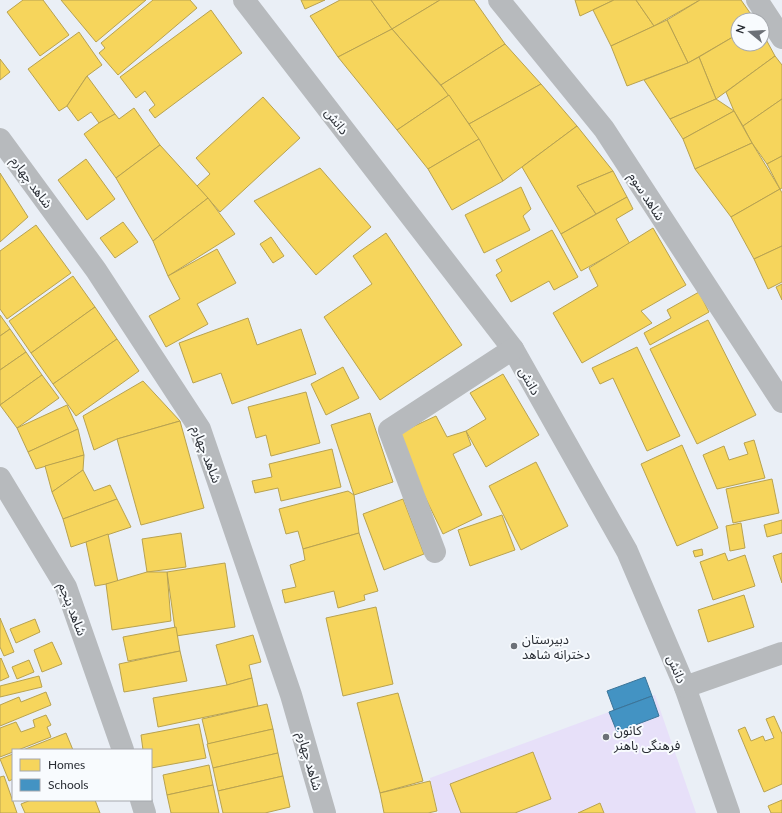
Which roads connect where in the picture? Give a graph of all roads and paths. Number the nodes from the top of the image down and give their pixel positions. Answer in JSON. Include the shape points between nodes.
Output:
{"nodes":[{"id":1,"x":244,"y":0,"type":"edge"},
{"id":2,"x":499,"y":0,"type":"edge"},
{"id":3,"x":757,"y":0,"type":"edge"},
{"id":4,"x":782,"y":38,"type":"edge"},
{"id":5,"x":0,"y":139,"type":"edge"},
{"id":6,"x":512,"y":350,"type":"junction"},
{"id":7,"x":782,"y":402,"type":"edge"},
{"id":8,"x":0,"y":478,"type":"edge"},
{"id":9,"x":434,"y":552,"type":"dead end"},
{"id":10,"x":782,"y":653,"type":"edge"},
{"id":11,"x":685,"y":687,"type":"junction"},
{"id":12,"x":123,"y":749,"type":"edge"},
{"id":13,"x":141,"y":801,"type":"edge"},
{"id":14,"x":145,"y":813,"type":"edge"},
{"id":15,"x":325,"y":813,"type":"edge"},
{"id":16,"x":729,"y":813,"type":"edge"}],
"edges":[{"from":1,"to":6,"type":"street","name":"دانش"},
{"from":2,"to":7,"type":"street","name":"شاهد سوم","via":[[604,129]]},
{"from":3,"to":4,"type":"street"},
{"from":5,"to":15,"type":"street","name":"شاهد چهارم","via":[[96,270],[200,429],[291,695]]},
{"from":6,"to":9,"type":"street","via":[[389,430]]},
{"from":6,"to":11,"type":"street","name":"دانش","via":[[627,551]]},
{"from":8,"to":12,"type":"street","name":"شاهد پنجم","via":[[66,586]]},
{"from":10,"to":11,"type":"street"},
{"from":11,"to":16,"type":"street","name":"دانش"},
{"from":13,"to":14,"type":"street"}]}
